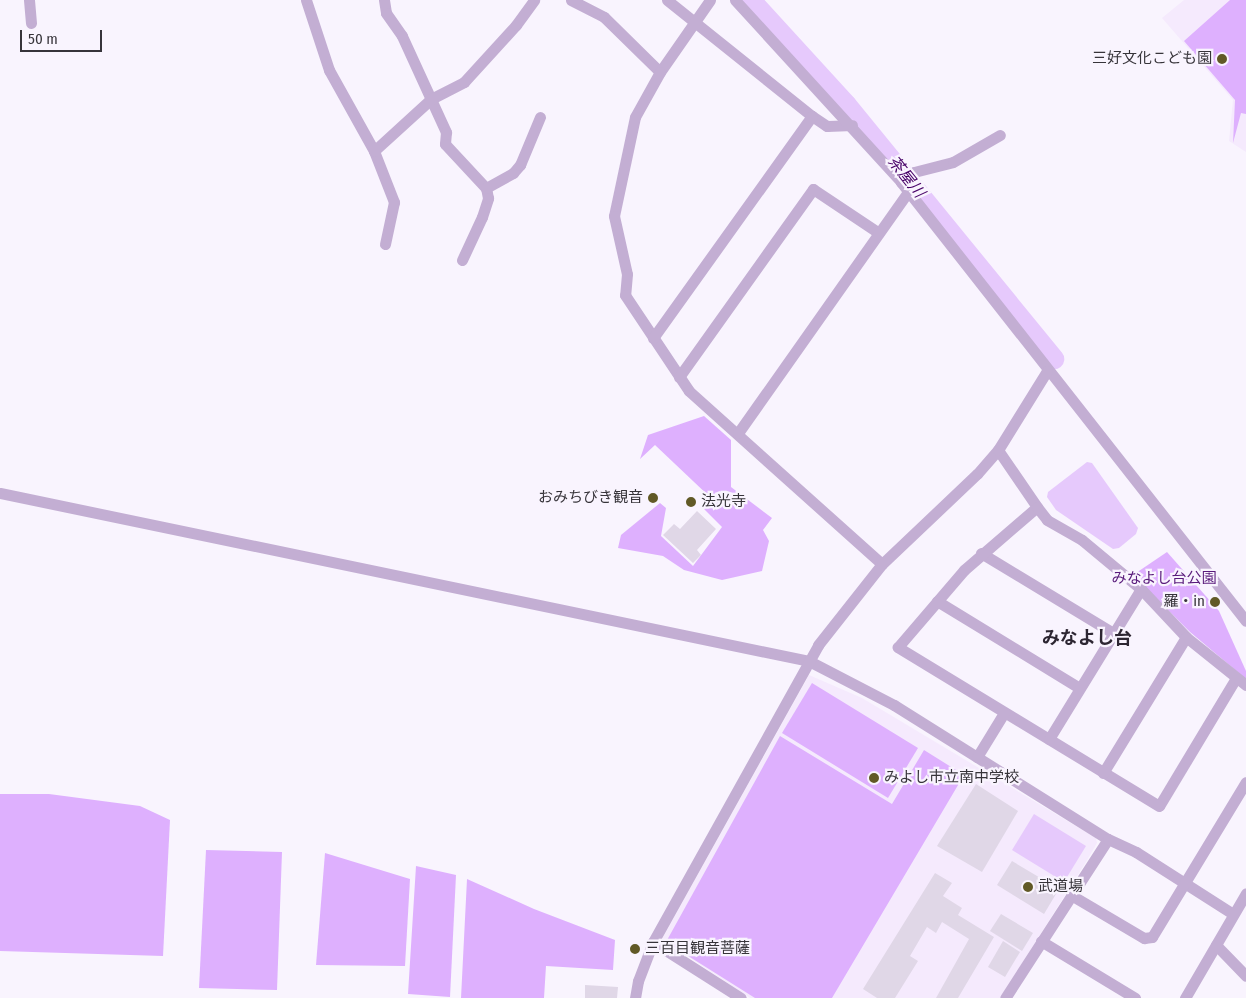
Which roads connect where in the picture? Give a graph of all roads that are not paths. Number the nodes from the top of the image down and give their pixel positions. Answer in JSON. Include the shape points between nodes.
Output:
{"nodes":[{"id":1,"x":29,"y":0,"type":"edge"},
{"id":2,"x":306,"y":0,"type":"edge"},
{"id":3,"x":384,"y":0,"type":"edge"},
{"id":4,"x":534,"y":0,"type":"edge"},
{"id":5,"x":571,"y":0,"type":"edge"},
{"id":6,"x":668,"y":0,"type":"edge"},
{"id":7,"x":710,"y":0,"type":"edge"},
{"id":8,"x":736,"y":0,"type":"edge"},
{"id":9,"x":694,"y":21,"type":"junction"},
{"id":10,"x":31,"y":23,"type":"dead end"},
{"id":11,"x":660,"y":72,"type":"junction"},
{"id":12,"x":431,"y":99,"type":"junction"},
{"id":13,"x":812,"y":116,"type":"junction"},
{"id":14,"x":540,"y":118,"type":"dead end"},
{"id":15,"x":852,"y":125,"type":"junction"},
{"id":16,"x":1000,"y":135,"type":"dead end"},
{"id":17,"x":374,"y":151,"type":"junction"},
{"id":18,"x":905,"y":178,"type":"junction"},
{"id":19,"x":486,"y":188,"type":"junction"},
{"id":20,"x":908,"y":192,"type":"junction"},
{"id":21,"x":878,"y":234,"type":"junction"},
{"id":22,"x":385,"y":244,"type":"dead end"},
{"id":23,"x":462,"y":260,"type":"dead end"},
{"id":24,"x":654,"y":338,"type":"junction"},
{"id":25,"x":1047,"y":371,"type":"junction"},
{"id":26,"x":679,"y":376,"type":"junction"},
{"id":27,"x":738,"y":433,"type":"junction"},
{"id":28,"x":998,"y":450,"type":"junction"},
{"id":29,"x":0,"y":494,"type":"edge"},
{"id":30,"x":1036,"y":507,"type":"junction"},
{"id":31,"x":981,"y":553,"type":"junction"},
{"id":32,"x":882,"y":564,"type":"junction"},
{"id":33,"x":1141,"y":589,"type":"junction"},
{"id":34,"x":937,"y":601,"type":"junction"},
{"id":35,"x":1246,"y":621,"type":"edge"},
{"id":36,"x":1113,"y":633,"type":"junction"},
{"id":37,"x":1186,"y":637,"type":"junction"},
{"id":38,"x":809,"y":661,"type":"junction"},
{"id":39,"x":1236,"y":678,"type":"junction"},
{"id":40,"x":1246,"y":685,"type":"edge"},
{"id":41,"x":1078,"y":687,"type":"junction"},
{"id":42,"x":1004,"y":713,"type":"junction"},
{"id":43,"x":1049,"y":739,"type":"junction"},
{"id":44,"x":977,"y":757,"type":"junction"},
{"id":45,"x":1103,"y":773,"type":"junction"},
{"id":46,"x":1246,"y":782,"type":"edge"},
{"id":47,"x":1108,"y":839,"type":"junction"},
{"id":48,"x":1185,"y":882,"type":"junction"},
{"id":49,"x":1246,"y":894,"type":"edge"},
{"id":50,"x":1072,"y":895,"type":"junction"},
{"id":51,"x":1233,"y":914,"type":"junction"},
{"id":52,"x":1041,"y":941,"type":"junction"},
{"id":53,"x":653,"y":942,"type":"junction"},
{"id":54,"x":1216,"y":945,"type":"junction"},
{"id":55,"x":1246,"y":976,"type":"edge"},
{"id":56,"x":1120,"y":994,"type":"edge"},
{"id":57,"x":635,"y":998,"type":"edge"},
{"id":58,"x":741,"y":998,"type":"edge"},
{"id":59,"x":1005,"y":998,"type":"edge"},
{"id":60,"x":1136,"y":998,"type":"edge"},
{"id":61,"x":1185,"y":998,"type":"edge"}],
"edges":[{"from":1,"to":10,"type":"street"},
{"from":2,"to":17,"type":"street","via":[[329,70]]},
{"from":3,"to":12,"type":"street","via":[[386,13],[402,36]]},
{"from":4,"to":12,"type":"street","via":[[516,25],[464,82]]},
{"from":5,"to":11,"type":"street","via":[[604,17]]},
{"from":6,"to":9,"type":"street"},
{"from":7,"to":9,"type":"street"},
{"from":8,"to":15,"type":"street"},
{"from":9,"to":11,"type":"street"},
{"from":9,"to":13,"type":"street"},
{"from":11,"to":24,"type":"street","via":[[636,117],[614,216],[627,274],[625,295]]},
{"from":12,"to":17,"type":"street"},
{"from":12,"to":19,"type":"street","via":[[446,132],[445,144]]},
{"from":13,"to":15,"type":"street","via":[[827,126]]},
{"from":13,"to":24,"type":"street"},
{"from":14,"to":19,"type":"street","via":[[520,165]]},
{"from":15,"to":18,"type":"street"},
{"from":16,"to":18,"type":"street","via":[[952,162]]},
{"from":17,"to":22,"type":"street","via":[[394,202]]},
{"from":18,"to":20,"type":"street"},
{"from":19,"to":23,"type":"street","via":[[488,198],[482,217]]},
{"from":20,"to":21,"type":"street"},
{"from":20,"to":25,"type":"street"},
{"from":21,"to":26,"type":"street","via":[[813,189]]},
{"from":21,"to":27,"type":"street"},
{"from":24,"to":26,"type":"street"},
{"from":25,"to":28,"type":"street"},
{"from":25,"to":35,"type":"street"},
{"from":26,"to":27,"type":"street","via":[[689,390]]},
{"from":27,"to":32,"type":"street"},
{"from":28,"to":30,"type":"street"},
{"from":28,"to":32,"type":"street"},
{"from":29,"to":38,"type":"street"},
{"from":30,"to":31,"type":"street"},
{"from":30,"to":33,"type":"street","via":[[1048,520],[1082,540]]},
{"from":31,"to":34,"type":"street"},
{"from":31,"to":36,"type":"street"},
{"from":32,"to":38,"type":"street"},
{"from":33,"to":36,"type":"street"},
{"from":33,"to":37,"type":"street"},
{"from":34,"to":41,"type":"street"},
{"from":34,"to":42,"type":"street","via":[[898,647]]},
{"from":36,"to":41,"type":"street"},
{"from":37,"to":39,"type":"street"},
{"from":37,"to":45,"type":"street"},
{"from":38,"to":44,"type":"street","via":[[894,705]]},
{"from":38,"to":53,"type":"street"},
{"from":39,"to":40,"type":"street"},
{"from":39,"to":45,"type":"street","via":[[1159,806]]},
{"from":41,"to":43,"type":"street"},
{"from":42,"to":43,"type":"street"},
{"from":42,"to":44,"type":"street"},
{"from":43,"to":45,"type":"street"},
{"from":44,"to":47,"type":"street"},
{"from":46,"to":48,"type":"street"},
{"from":47,"to":48,"type":"street"},
{"from":47,"to":50,"type":"street"},
{"from":48,"to":50,"type":"street","via":[[1148,939]]},
{"from":48,"to":51,"type":"street"},
{"from":49,"to":51,"type":"street"},
{"from":50,"to":52,"type":"street"},
{"from":51,"to":54,"type":"street"},
{"from":52,"to":56,"type":"street"},
{"from":52,"to":59,"type":"street"},
{"from":53,"to":57,"type":"street"},
{"from":53,"to":58,"type":"street"},
{"from":54,"to":55,"type":"street"},
{"from":54,"to":61,"type":"street"},
{"from":56,"to":60,"type":"street"}]}
